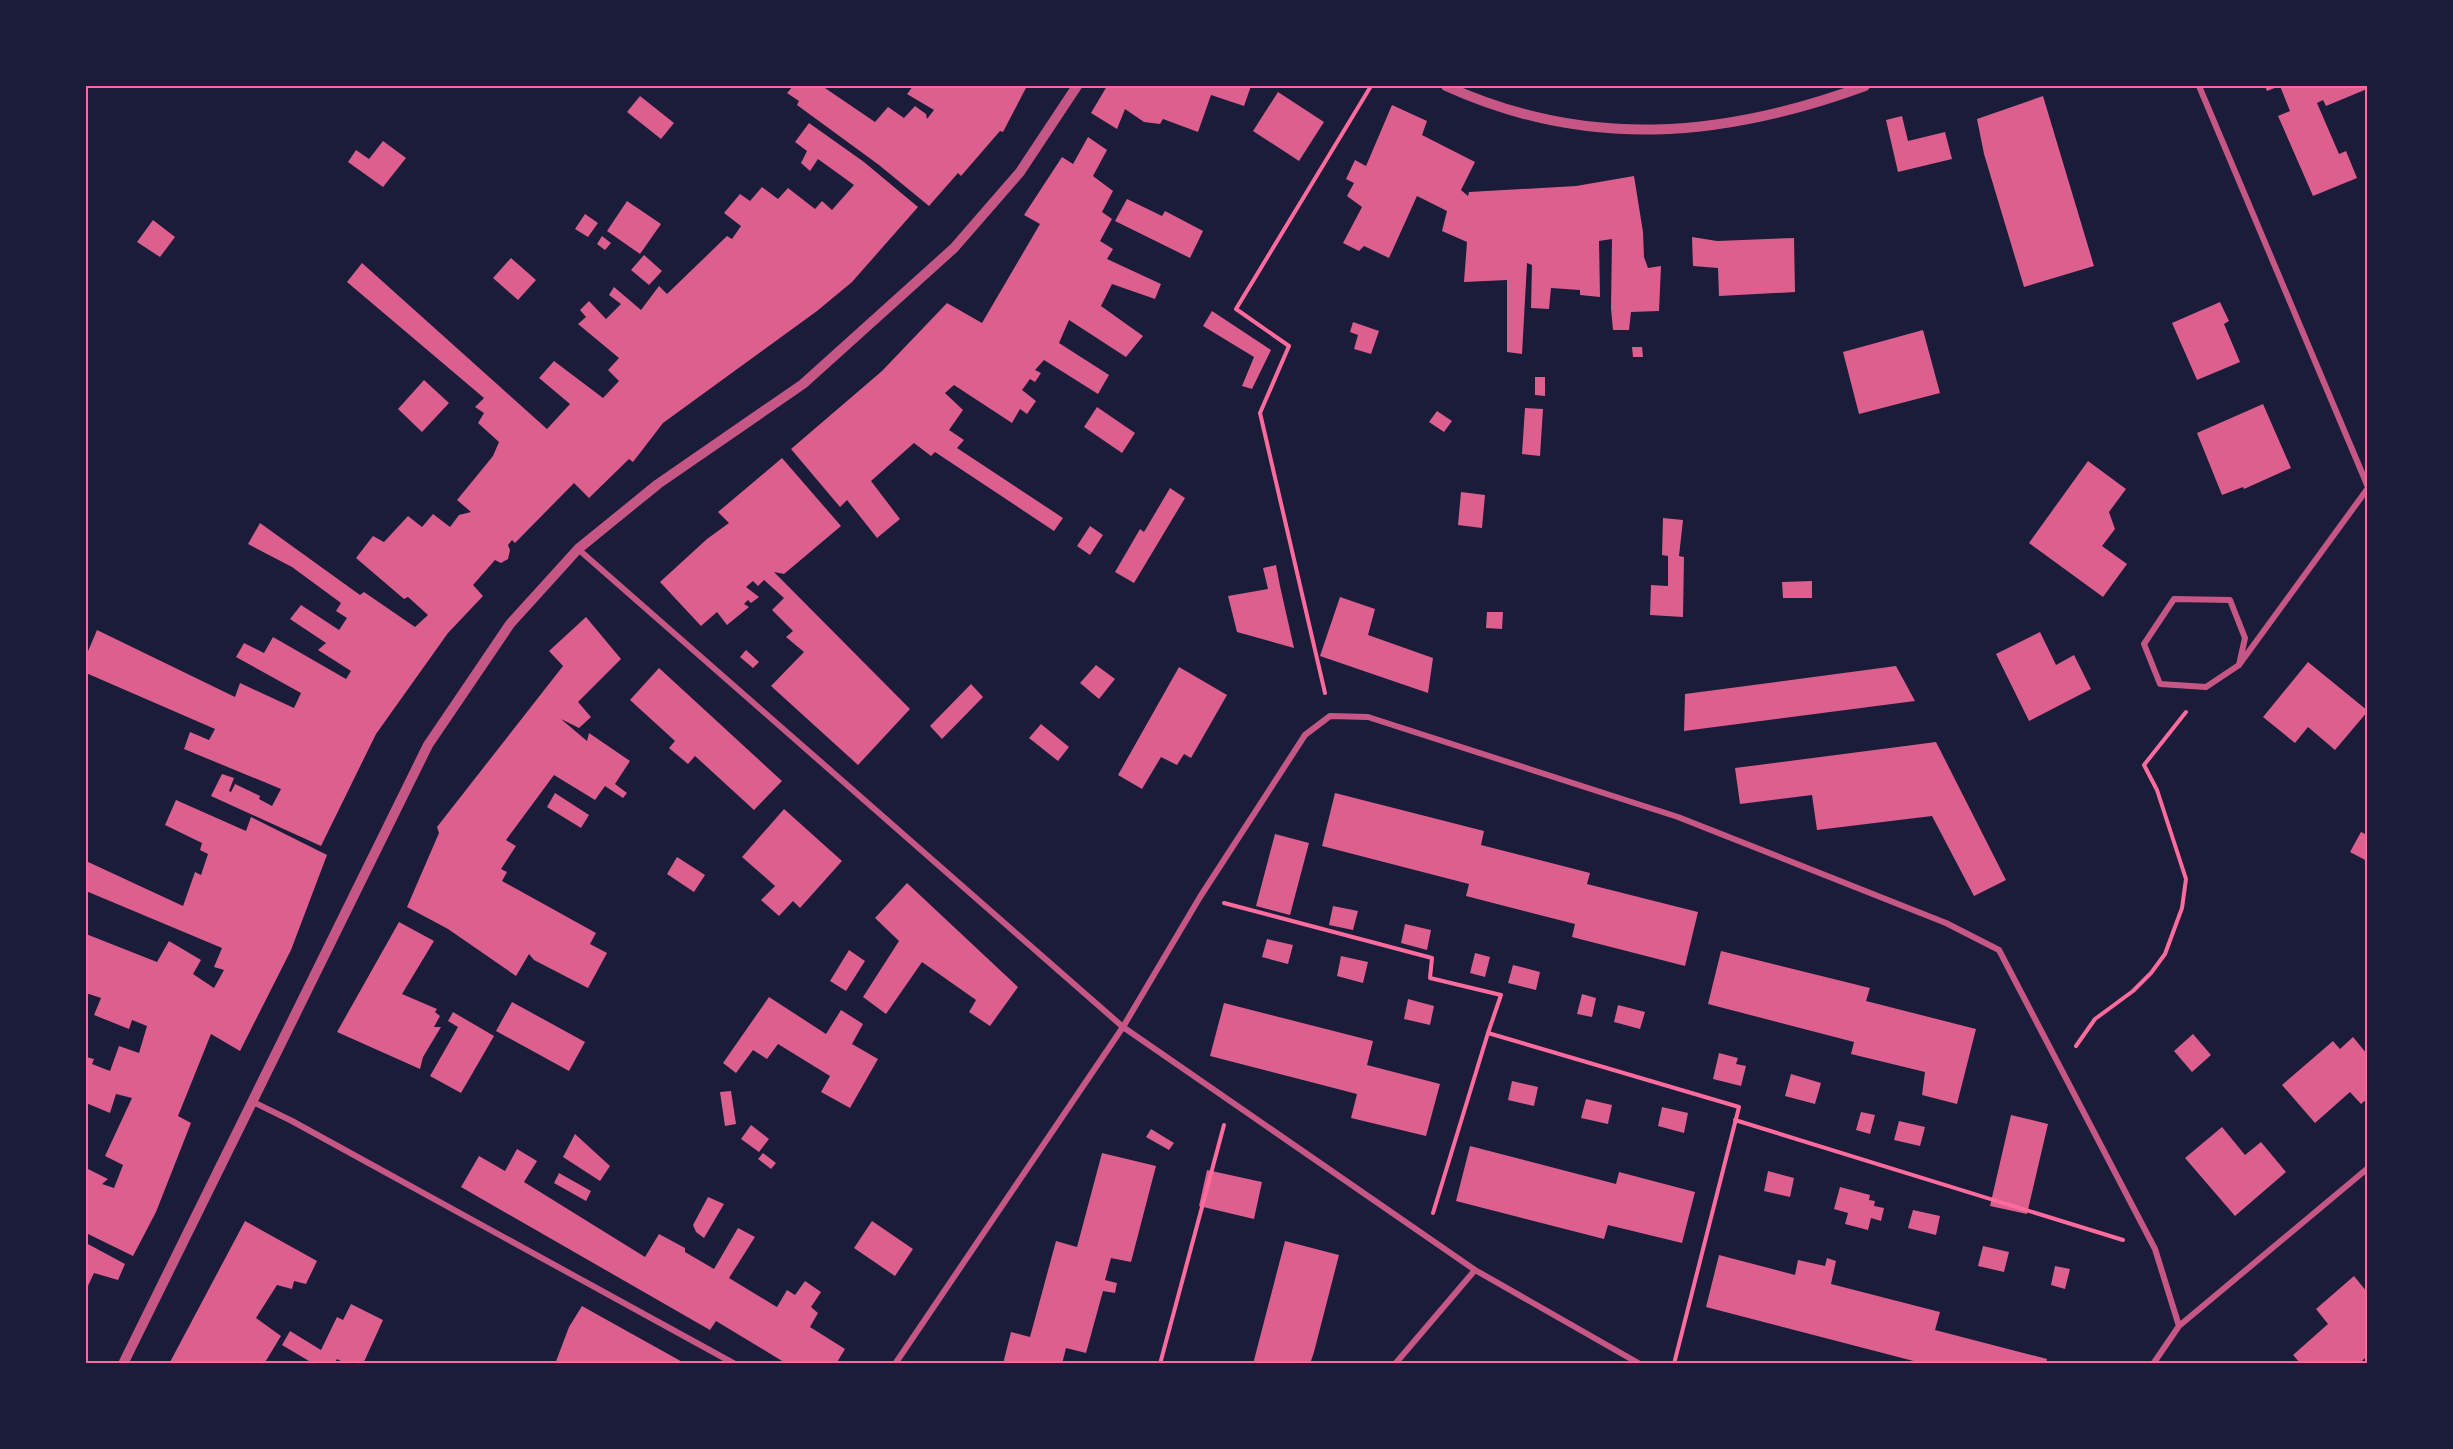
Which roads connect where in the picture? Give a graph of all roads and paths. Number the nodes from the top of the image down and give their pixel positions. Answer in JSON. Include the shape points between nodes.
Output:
{"nodes":[{"id":1,"x":1077,"y":86,"type":"edge"},
{"id":2,"x":1371,"y":86,"type":"edge"},
{"id":3,"x":1446,"y":86,"type":"edge"},
{"id":4,"x":1865,"y":86,"type":"edge"},
{"id":5,"x":2199,"y":86,"type":"edge"},
{"id":6,"x":2367,"y":487,"type":"edge"},
{"id":7,"x":578,"y":549,"type":"junction"},
{"id":8,"x":2239,"y":665,"type":"junction"},
{"id":9,"x":2206,"y":687,"type":"junction"},
{"id":10,"x":1330,"y":716,"type":"junction"},
{"id":11,"x":1200,"y":897,"type":"junction"},
{"id":12,"x":1123,"y":1027,"type":"junction"},
{"id":13,"x":1488,"y":1033,"type":"junction"},
{"id":14,"x":2061,"y":1069,"type":"junction"},
{"id":15,"x":1230,"y":1101,"type":"junction"},
{"id":16,"x":253,"y":1102,"type":"junction"},
{"id":17,"x":1735,"y":1120,"type":"junction"},
{"id":18,"x":2367,"y":1168,"type":"edge"},
{"id":19,"x":1426,"y":1236,"type":"junction"},
{"id":20,"x":2155,"y":1250,"type":"junction"},
{"id":21,"x":1475,"y":1270,"type":"junction"},
{"id":22,"x":2180,"y":1326,"type":"junction"},
{"id":23,"x":123,"y":1364,"type":"edge"},
{"id":24,"x":735,"y":1364,"type":"edge"},
{"id":25,"x":895,"y":1364,"type":"edge"},
{"id":26,"x":1161,"y":1364,"type":"edge"},
{"id":27,"x":1395,"y":1364,"type":"edge"},
{"id":28,"x":1640,"y":1364,"type":"edge"},
{"id":29,"x":1674,"y":1364,"type":"edge"},
{"id":30,"x":2153,"y":1364,"type":"edge"}],
"edges":[{"from":1,"to":7,"type":"street","via":[[1020,172],[954,248],[803,384],[658,484]]},
{"from":2,"to":10,"type":"path","via":[[1236,309],[1289,346],[1260,413]]},
{"from":3,"to":4,"type":"street","via":[[1502,108],[1560,123],[1647,130],[1750,120]]},
{"from":5,"to":6,"type":"street"},
{"from":6,"to":8,"type":"street"},
{"from":7,"to":12,"type":"street"},
{"from":7,"to":16,"type":"street","via":[[510,624],[428,745]]},
{"from":8,"to":9,"type":"street"},
{"from":8,"to":9,"type":"street","via":[[2245,638],[2230,600],[2174,599],[2144,644],[2160,684]]},
{"from":9,"to":14,"type":"path","via":[[2144,765],[2157,790],[2186,879],[2182,908],[2165,954],[2133,991],[2095,1019]]},
{"from":10,"to":11,"type":"street","via":[[1305,735]]},
{"from":10,"to":14,"type":"street","via":[[1368,717],[1678,817],[1946,923],[1999,950]]},
{"from":11,"to":12,"type":"street"},
{"from":11,"to":13,"type":"path","via":[[1432,958],[1430,978],[1501,995]]},
{"from":12,"to":15,"type":"street"},
{"from":12,"to":25,"type":"street"},
{"from":13,"to":17,"type":"path","via":[[1739,1107]]},
{"from":13,"to":19,"type":"path"},
{"from":14,"to":20,"type":"street"},
{"from":15,"to":19,"type":"street"},
{"from":15,"to":26,"type":"path"},
{"from":16,"to":23,"type":"street"},
{"from":16,"to":24,"type":"street"},
{"from":17,"to":20,"type":"path"},
{"from":17,"to":29,"type":"path"},
{"from":18,"to":22,"type":"street"},
{"from":19,"to":21,"type":"street"},
{"from":20,"to":22,"type":"street"},
{"from":21,"to":27,"type":"street"},
{"from":21,"to":28,"type":"street"},
{"from":22,"to":30,"type":"street"}]}
